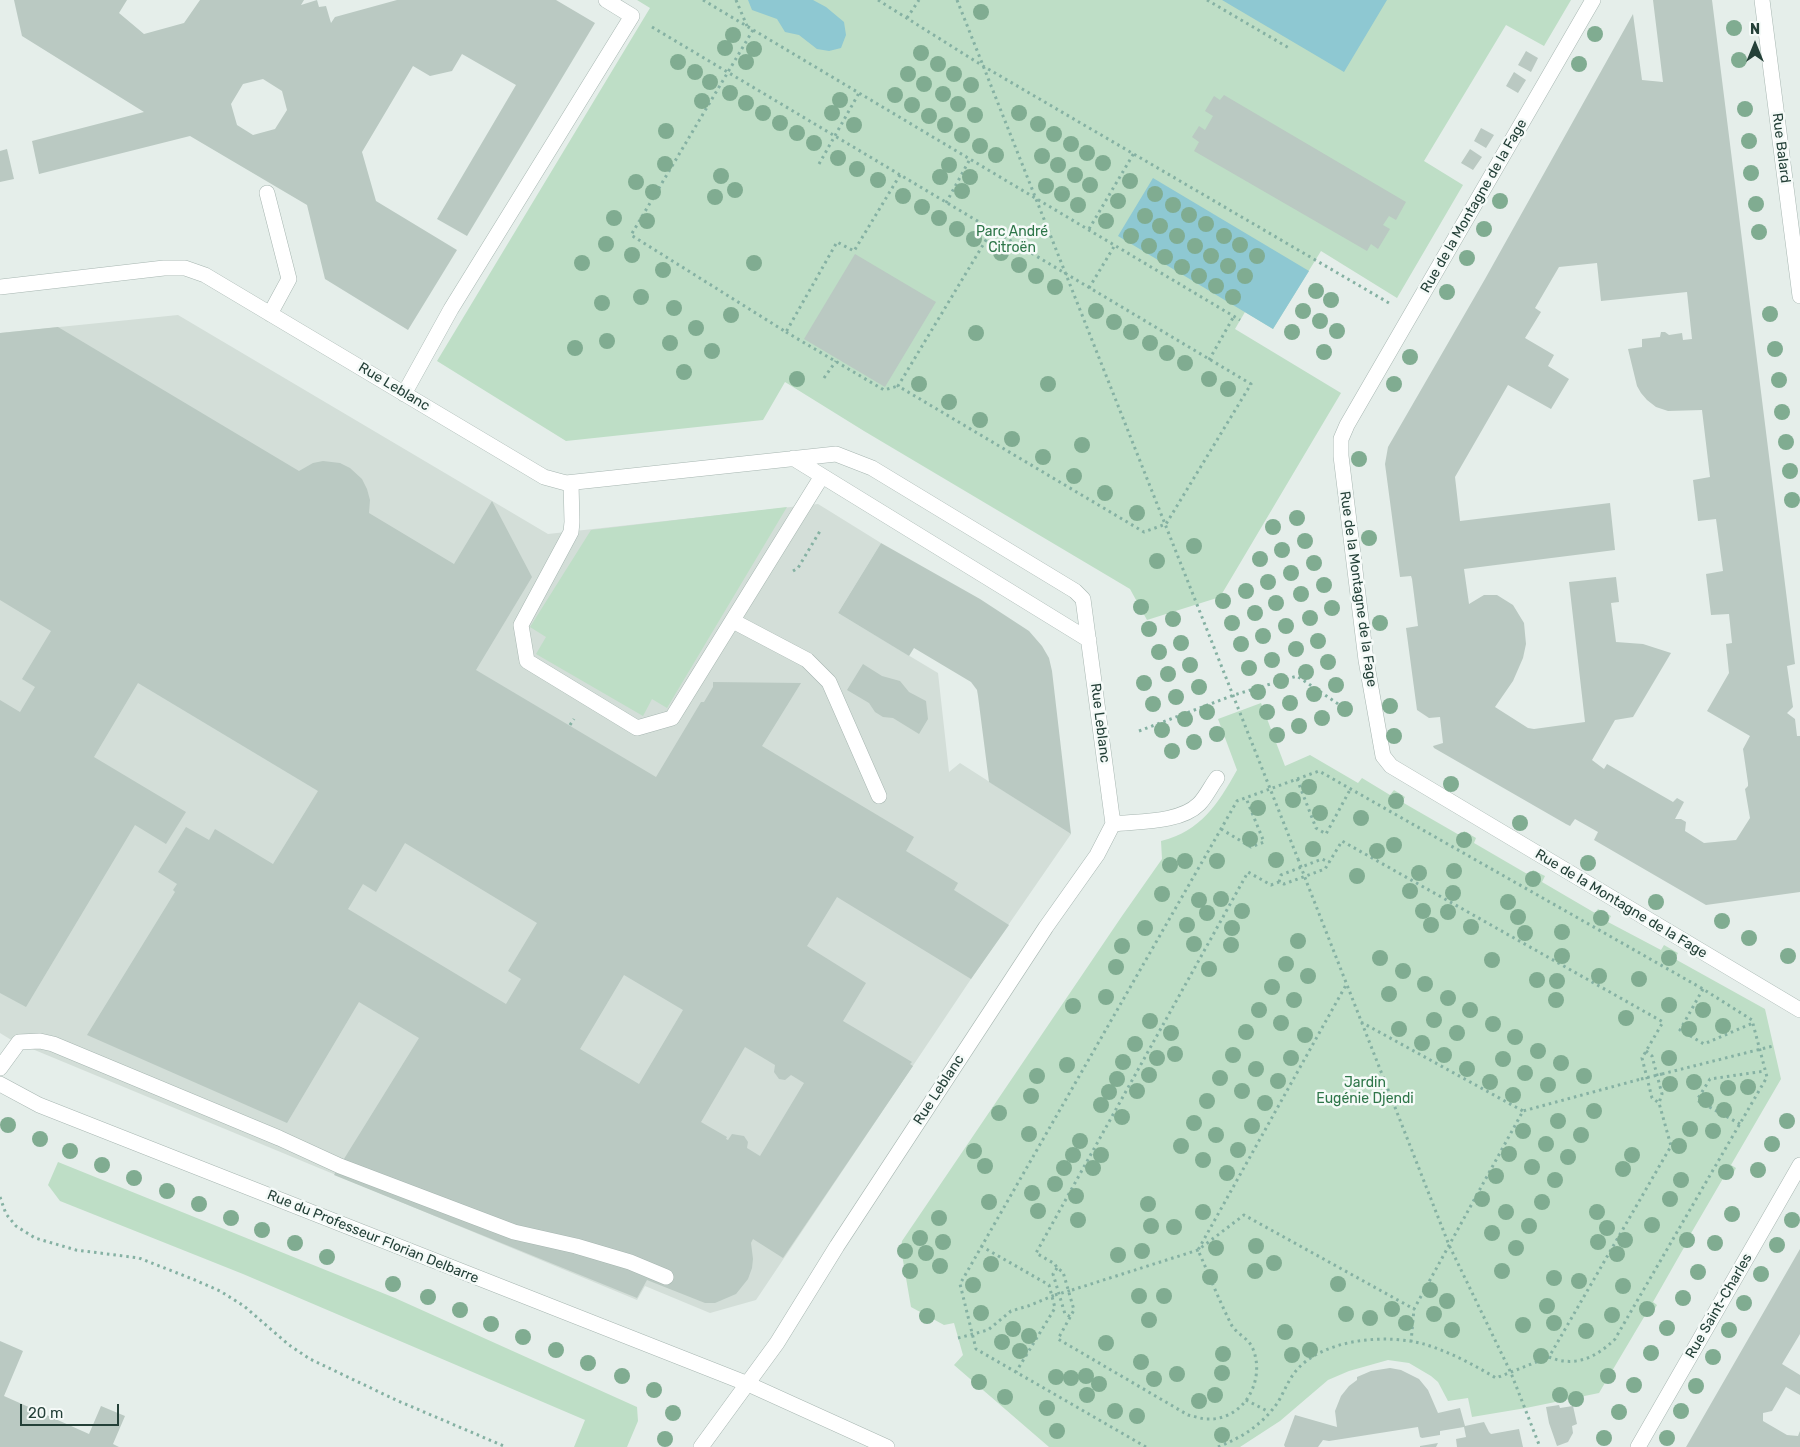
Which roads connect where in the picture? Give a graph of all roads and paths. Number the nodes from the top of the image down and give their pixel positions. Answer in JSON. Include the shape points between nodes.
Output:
{"nodes":[{"id":1,"x":606,"y":0,"type":"edge"},
{"id":2,"x":703,"y":0,"type":"edge"},
{"id":3,"x":736,"y":0,"type":"edge"},
{"id":4,"x":878,"y":0,"type":"edge"},
{"id":5,"x":919,"y":0,"type":"edge"},
{"id":6,"x":956,"y":0,"type":"edge"},
{"id":7,"x":1207,"y":0,"type":"edge"},
{"id":8,"x":1593,"y":0,"type":"edge"},
{"id":9,"x":1762,"y":0,"type":"edge"},
{"id":10,"x":632,"y":16,"type":"junction"},
{"id":11,"x":908,"y":18,"type":"junction"},
{"id":12,"x":747,"y":26,"type":"junction"},
{"id":13,"x":753,"y":30,"type":"junction"},
{"id":14,"x":1289,"y":48,"type":"dead end"},
{"id":15,"x":983,"y":66,"type":"junction"},
{"id":16,"x":727,"y":72,"type":"junction"},
{"id":17,"x":859,"y":93,"type":"junction"},
{"id":18,"x":835,"y":137,"type":"junction"},
{"id":19,"x":1134,"y":153,"type":"junction"},
{"id":20,"x":970,"y":159,"type":"junction"},
{"id":21,"x":819,"y":164,"type":"dead end"},
{"id":22,"x":900,"y":175,"type":"junction"},
{"id":23,"x":267,"y":193,"type":"dead end"},
{"id":24,"x":1035,"y":196,"type":"junction"},
{"id":25,"x":946,"y":203,"type":"junction"},
{"id":26,"x":1089,"y":229,"type":"junction"},
{"id":27,"x":992,"y":230,"type":"junction"},
{"id":28,"x":1115,"y":245,"type":"junction"},
{"id":29,"x":1066,"y":275,"type":"junction"},
{"id":30,"x":0,"y":287,"type":"edge"},
{"id":31,"x":1089,"y":288,"type":"junction"},
{"id":32,"x":1800,"y":296,"type":"edge"},
{"id":33,"x":270,"y":314,"type":"junction"},
{"id":34,"x":1234,"y":316,"type":"junction"},
{"id":35,"x":1411,"y":316,"type":"junction"},
{"id":36,"x":1240,"y":320,"type":"dead end"},
{"id":37,"x":786,"y":332,"type":"junction"},
{"id":38,"x":1209,"y":360,"type":"junction"},
{"id":39,"x":836,"y":361,"type":"junction"},
{"id":40,"x":824,"y":378,"type":"dead end"},
{"id":41,"x":898,"y":386,"type":"junction"},
{"id":42,"x":404,"y":394,"type":"junction"},
{"id":43,"x":793,"y":458,"type":"junction"},
{"id":44,"x":822,"y":476,"type":"junction"},
{"id":45,"x":571,"y":483,"type":"junction"},
{"id":46,"x":1166,"y":524,"type":"junction"},
{"id":47,"x":733,"y":621,"type":"junction"},
{"id":48,"x":1089,"y":640,"type":"junction"},
{"id":49,"x":1234,"y":695,"type":"junction"},
{"id":50,"x":1354,"y":715,"type":"dead end"},
{"id":51,"x":1139,"y":731,"type":"dead end"},
{"id":52,"x":1217,"y":778,"type":"dead end"},
{"id":53,"x":1297,"y":779,"type":"junction"},
{"id":54,"x":1271,"y":788,"type":"junction"},
{"id":55,"x":1351,"y":788,"type":"junction"},
{"id":56,"x":879,"y":796,"type":"dead end"},
{"id":57,"x":1246,"y":798,"type":"junction"},
{"id":58,"x":1113,"y":824,"type":"junction"},
{"id":59,"x":1221,"y":829,"type":"junction"},
{"id":60,"x":1330,"y":862,"type":"junction"},
{"id":61,"x":1279,"y":882,"type":"junction"},
{"id":62,"x":1346,"y":985,"type":"junction"},
{"id":63,"x":1703,"y":990,"type":"junction"},
{"id":64,"x":1800,"y":1010,"type":"edge"},
{"id":65,"x":1360,"y":1022,"type":"junction"},
{"id":66,"x":1753,"y":1023,"type":"junction"},
{"id":67,"x":1774,"y":1046,"type":"dead end"},
{"id":68,"x":1760,"y":1049,"type":"junction"},
{"id":69,"x":1646,"y":1051,"type":"junction"},
{"id":70,"x":0,"y":1068,"type":"edge"},
{"id":71,"x":1765,"y":1071,"type":"junction"},
{"id":72,"x":0,"y":1084,"type":"edge"},
{"id":73,"x":1659,"y":1103,"type":"junction"},
{"id":74,"x":1523,"y":1111,"type":"junction"},
{"id":75,"x":1740,"y":1124,"type":"junction"},
{"id":76,"x":1800,"y":1165,"type":"edge"},
{"id":77,"x":0,"y":1197,"type":"edge"},
{"id":78,"x":1449,"y":1245,"type":"junction"},
{"id":79,"x":982,"y":1246,"type":"junction"},
{"id":80,"x":1198,"y":1250,"type":"junction"},
{"id":81,"x":1056,"y":1268,"type":"junction"},
{"id":82,"x":666,"y":1277,"type":"dead end"},
{"id":83,"x":1054,"y":1295,"type":"junction"},
{"id":84,"x":1414,"y":1309,"type":"junction"},
{"id":85,"x":1071,"y":1317,"type":"junction"},
{"id":86,"x":972,"y":1336,"type":"junction"},
{"id":87,"x":958,"y":1338,"type":"dead end"},
{"id":88,"x":1411,"y":1342,"type":"junction"},
{"id":89,"x":1549,"y":1357,"type":"junction"},
{"id":90,"x":1016,"y":1372,"type":"junction"},
{"id":91,"x":1511,"y":1373,"type":"junction"},
{"id":92,"x":748,"y":1384,"type":"junction"},
{"id":93,"x":1246,"y":1400,"type":"junction"},
{"id":94,"x":1269,"y":1412,"type":"junction"},
{"id":95,"x":506,"y":1447,"type":"edge"},
{"id":96,"x":701,"y":1447,"type":"edge"},
{"id":97,"x":887,"y":1447,"type":"edge"},
{"id":98,"x":1146,"y":1447,"type":"edge"},
{"id":99,"x":1218,"y":1447,"type":"edge"},
{"id":100,"x":1540,"y":1447,"type":"edge"},
{"id":101,"x":1638,"y":1447,"type":"edge"}],
"edges":[{"from":1,"to":10,"type":"street"},
{"from":2,"to":12,"type":"path"},
{"from":3,"to":12,"type":"path"},
{"from":4,"to":11,"type":"path"},
{"from":5,"to":11,"type":"path"},
{"from":6,"to":15,"type":"path"},
{"from":7,"to":14,"type":"path"},
{"from":8,"to":35,"type":"street","name":"Rue de la Montagne de la Fage"},
{"from":9,"to":32,"type":"street","name":"Rue Balard"},
{"from":10,"to":16,"type":"path"},
{"from":10,"to":42,"type":"street","via":[[451,309]]},
{"from":11,"to":15,"type":"path"},
{"from":12,"to":13,"type":"path"},
{"from":13,"to":16,"type":"path"},
{"from":13,"to":17,"type":"path"},
{"from":15,"to":19,"type":"path"},
{"from":15,"to":24,"type":"path"},
{"from":16,"to":18,"type":"path"},
{"from":16,"to":37,"type":"path","via":[[631,235]]},
{"from":17,"to":18,"type":"path"},
{"from":17,"to":20,"type":"path"},
{"from":18,"to":21,"type":"path"},
{"from":18,"to":22,"type":"path"},
{"from":19,"to":26,"type":"path"},
{"from":19,"to":35,"type":"path"},
{"from":20,"to":24,"type":"path"},
{"from":20,"to":25,"type":"path"},
{"from":22,"to":25,"type":"path"},
{"from":22,"to":37,"type":"path","via":[[854,251],[837,242]]},
{"from":23,"to":33,"type":"street","via":[[289,279]]},
{"from":24,"to":26,"type":"path"},
{"from":24,"to":29,"type":"path"},
{"from":25,"to":27,"type":"path"},
{"from":26,"to":28,"type":"path"},
{"from":27,"to":29,"type":"path"},
{"from":27,"to":41,"type":"path"},
{"from":28,"to":31,"type":"path"},
{"from":28,"to":34,"type":"path"},
{"from":29,"to":31,"type":"path"},
{"from":29,"to":46,"type":"path"},
{"from":30,"to":33,"type":"street","name":"Rue Leblanc","via":[[185,268],[205,275]]},
{"from":31,"to":38,"type":"path"},
{"from":33,"to":42,"type":"street","name":"Rue Leblanc"},
{"from":34,"to":36,"type":"path"},
{"from":34,"to":38,"type":"path"},
{"from":35,"to":64,"type":"street","name":"Rue de la Montagne de la Fage","via":[[1341,439],[1366,660],[1385,761]]},
{"from":37,"to":39,"type":"path"},
{"from":38,"to":46,"type":"path","via":[[1251,384]]},
{"from":39,"to":40,"type":"path"},
{"from":39,"to":41,"type":"path","via":[[884,390]]},
{"from":41,"to":46,"type":"path","via":[[1144,532]]},
{"from":42,"to":45,"type":"street","name":"Rue Leblanc","via":[[544,477]]},
{"from":43,"to":44,"type":"street"},
{"from":43,"to":45,"type":"street","name":"Rue Leblanc"},
{"from":43,"to":48,"type":"street","name":"Rue Leblanc","via":[[836,454],[872,468],[1075,591],[1083,599]]},
{"from":44,"to":47,"type":"street"},
{"from":44,"to":48,"type":"street"},
{"from":45,"to":47,"type":"street","via":[[571,532],[520,625],[527,661],[637,728],[672,718]]},
{"from":46,"to":49,"type":"path"},
{"from":47,"to":56,"type":"street","via":[[808,660],[829,682]]},
{"from":48,"to":58,"type":"street","name":"Rue Leblanc"},
{"from":49,"to":50,"type":"path","via":[[1297,676]]},
{"from":49,"to":51,"type":"path"},
{"from":49,"to":54,"type":"path"},
{"from":52,"to":58,"type":"street","via":[[1199,804],[1187,812],[1172,818]]},
{"from":53,"to":54,"type":"path"},
{"from":53,"to":55,"type":"path","via":[[1319,771]]},
{"from":53,"to":55,"type":"path","via":[[1316,828],[1326,834]]},
{"from":54,"to":57,"type":"path"},
{"from":54,"to":62,"type":"path","bridge":true},
{"from":55,"to":63,"type":"path"},
{"from":57,"to":59,"type":"path","via":[[1237,801]]},
{"from":57,"to":59,"type":"path","via":[[1264,842],[1251,847]]},
{"from":58,"to":92,"type":"street","name":"Rue Leblanc","via":[[1097,855],[1040,935]]},
{"from":59,"to":79,"type":"path"},
{"from":60,"to":61,"type":"path","via":[[1326,869],[1284,884]]},
{"from":60,"to":61,"type":"path","via":[[1322,859],[1281,875]]},
{"from":60,"to":69,"type":"path","via":[[1342,841],[1663,1022]]},
{"from":61,"to":81,"type":"path","via":[[1271,885],[1248,872],[1036,1252],[1056,1264]]},
{"from":62,"to":65,"type":"path"},
{"from":62,"to":80,"type":"path"},
{"from":63,"to":66,"type":"path"},
{"from":63,"to":66,"type":"path","via":[[1680,1030],[1704,1044]]},
{"from":65,"to":74,"type":"path"},
{"from":65,"to":78,"type":"path"},
{"from":66,"to":68,"type":"path"},
{"from":67,"to":68,"type":"path"},
{"from":68,"to":71,"type":"path"},
{"from":68,"to":74,"type":"path","bridge":true},
{"from":69,"to":73,"type":"path","via":[[1652,1056],[1662,1094]]},
{"from":69,"to":73,"type":"path","via":[[1642,1058],[1652,1098]]},
{"from":70,"to":82,"type":"street","via":[[19,1042],[53,1044],[340,1166],[514,1232],[576,1246]]},
{"from":71,"to":75,"type":"path","via":[[1767,1077]]},
{"from":71,"to":75,"type":"path","via":[[1710,1079],[1697,1100]]},
{"from":72,"to":92,"type":"street","name":"Rue du Professeur Florian Delbarre","via":[[39,1105]]},
{"from":73,"to":89,"type":"path","via":[[1671,1146]]},
{"from":74,"to":78,"type":"path"},
{"from":75,"to":89,"type":"path","via":[[1615,1339],[1604,1350],[1586,1359]]},
{"from":76,"to":101,"type":"street","name":"Rue Saint-Charles"},
{"from":77,"to":95,"type":"path","via":[[6,1214],[16,1226],[35,1238],[76,1250],[139,1258],[220,1291],[310,1359]]},
{"from":78,"to":84,"type":"path"},
{"from":78,"to":91,"type":"path"},
{"from":79,"to":83,"type":"path","via":[[1049,1285]]},
{"from":79,"to":86,"type":"path","via":[[960,1284]]},
{"from":80,"to":83,"type":"path","bridge":true},
{"from":80,"to":84,"type":"path","via":[[1244,1215]]},
{"from":80,"to":93,"type":"path","via":[[1232,1326],[1253,1349],[1258,1374]]},
{"from":81,"to":85,"type":"path","via":[[1053,1274],[1065,1314]]},
{"from":81,"to":85,"type":"path","via":[[1063,1272],[1074,1310]]},
{"from":83,"to":86,"type":"path","via":[[1011,1311],[988,1330]]},
{"from":83,"to":90,"type":"path","via":[[1055,1308]]},
{"from":84,"to":88,"type":"path"},
{"from":85,"to":93,"type":"path","via":[[1058,1340],[1188,1415],[1208,1419],[1226,1416]]},
{"from":86,"to":87,"type":"path"},
{"from":86,"to":90,"type":"path","via":[[976,1349]]},
{"from":88,"to":91,"type":"path","via":[[1452,1354],[1496,1378]]},
{"from":88,"to":94,"type":"path","via":[[1353,1341],[1322,1352],[1295,1372]]},
{"from":89,"to":91,"type":"path"},
{"from":90,"to":98,"type":"path"},
{"from":91,"to":100,"type":"path"},
{"from":92,"to":96,"type":"street","name":"Rue Leblanc"},
{"from":92,"to":97,"type":"street"},
{"from":93,"to":94,"type":"path"},
{"from":94,"to":99,"type":"path","via":[[1250,1431]]}]}
